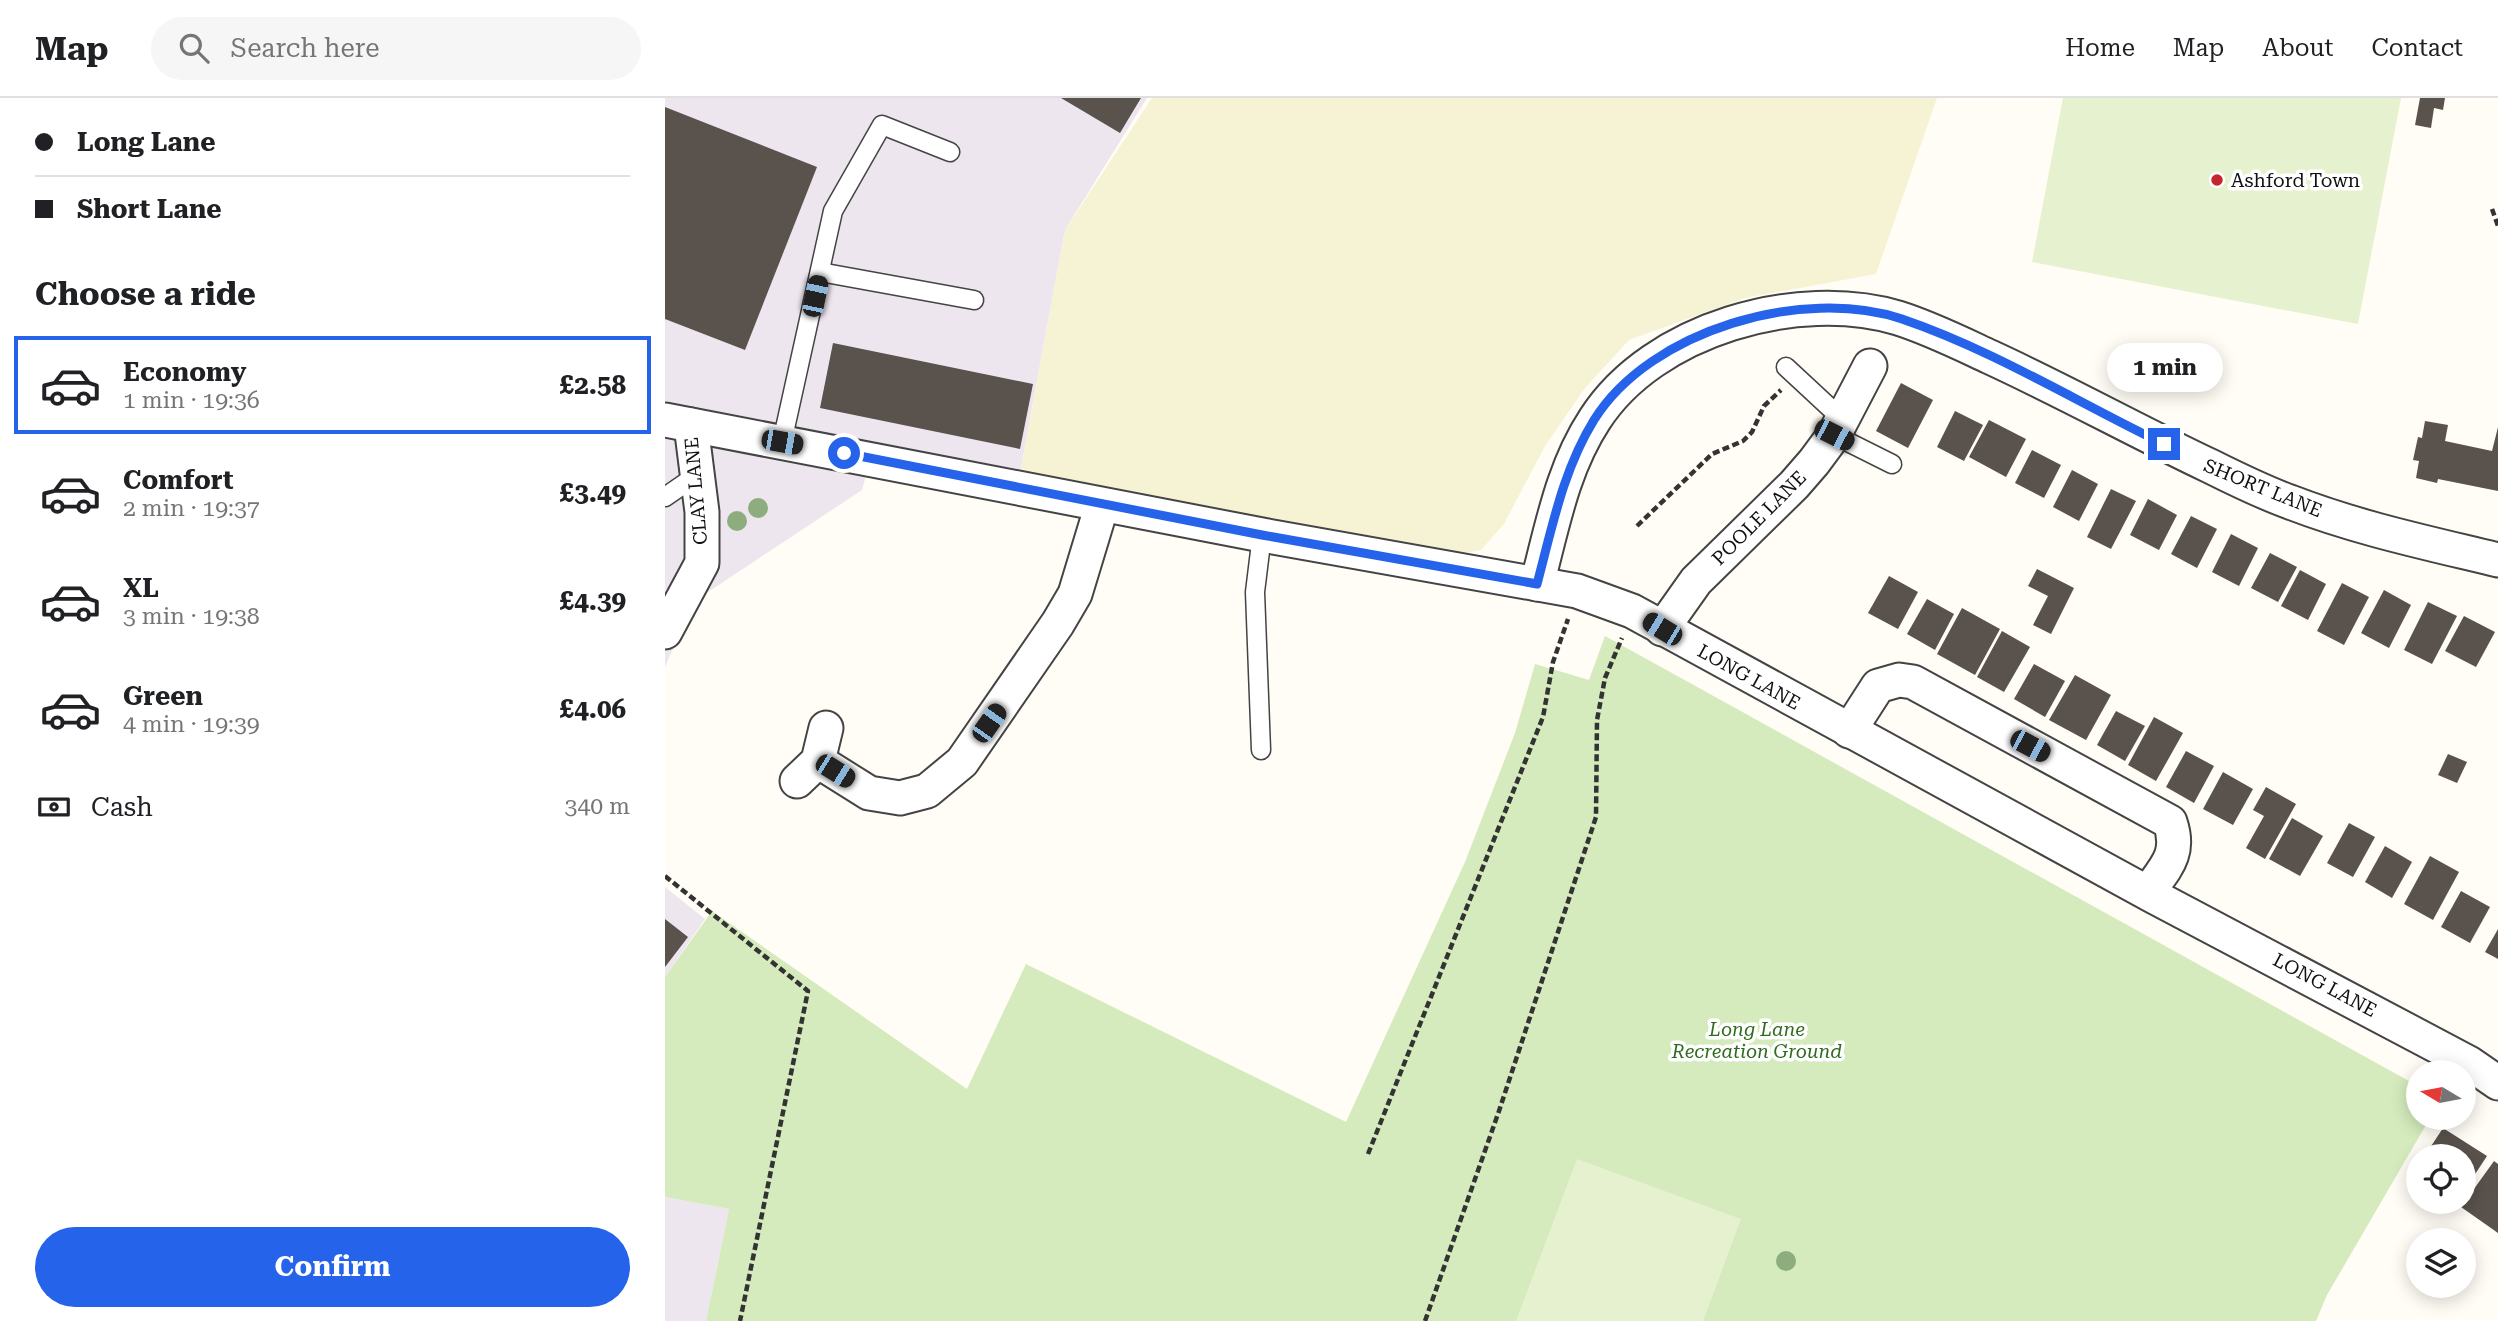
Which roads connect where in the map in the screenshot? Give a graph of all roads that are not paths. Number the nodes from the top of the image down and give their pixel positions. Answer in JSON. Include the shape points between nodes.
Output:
{"nodes":[{"id":1,"x":950,"y":152,"type":"dead end"},
{"id":2,"x":820,"y":272,"type":"junction"},
{"id":3,"x":974,"y":300,"type":"dead end"},
{"id":4,"x":1870,"y":366,"type":"dead end"},
{"id":5,"x":1791,"y":372,"type":"road end"},
{"id":6,"x":678,"y":423,"type":"edge"},
{"id":7,"x":1838,"y":427,"type":"junction"},
{"id":8,"x":782,"y":442,"type":"junction"},
{"id":9,"x":1892,"y":464,"type":"dead end"},
{"id":10,"x":697,"y":475,"type":"junction"},
{"id":11,"x":665,"y":497,"type":"edge"},
{"id":12,"x":1102,"y":505,"type":"junction"},
{"id":13,"x":1262,"y":535,"type":"junction"},
{"id":14,"x":2498,"y":561,"type":"edge"},
{"id":15,"x":1537,"y":584,"type":"junction"},
{"id":16,"x":1662,"y":629,"type":"junction"},
{"id":17,"x":665,"y":632,"type":"edge"},
{"id":18,"x":827,"y":728,"type":"dead end"},
{"id":19,"x":1849,"y":731,"type":"junction"},
{"id":20,"x":1261,"y":750,"type":"dead end"},
{"id":21,"x":2148,"y":892,"type":"junction"},
{"id":22,"x":2498,"y":1083,"type":"edge"}],
"edges":[{"from":1,"to":2,"type":"lane","via":[[882,125],[833,211]]},
{"from":2,"to":3,"type":"lane"},
{"from":2,"to":8,"type":"lane"},
{"from":4,"to":7,"type":"street","name":"POOLE LANE"},
{"from":5,"to":7,"type":"lane"},
{"from":6,"to":8,"type":"street","name":"LONG LANE"},
{"from":6,"to":10,"type":"street","name":"CLAY LANE"},
{"from":7,"to":9,"type":"lane"},
{"from":7,"to":16,"type":"street","name":"POOLE LANE","via":[[1794,485],[1696,581]]},
{"from":8,"to":12,"type":"street","name":"LONG LANE"},
{"from":10,"to":11,"type":"lane"},
{"from":10,"to":17,"type":"street","name":"CLAY LANE","via":[[702,562]]},
{"from":12,"to":13,"type":"street","name":"LONG LANE"},
{"from":12,"to":18,"type":"street","via":[[1075,594],[1058,623],[962,762],[927,791],[900,798],[869,793],[807,771]]},
{"from":13,"to":15,"type":"street","name":"LONG LANE"},
{"from":13,"to":20,"type":"lane","via":[[1255,592]]},
{"from":14,"to":15,"type":"street","name":"SHORT LANE","via":[[2290,503],[1942,335],[1887,315],[1828,308],[1764,314],[1721,326],[1658,359],[1615,394],[1578,448],[1563,485]]},
{"from":15,"to":16,"type":"street","name":"LONG LANE","via":[[1633,611]]},
{"from":16,"to":19,"type":"street","name":"LONG LANE"},
{"from":19,"to":21,"type":"street","name":"LONG LANE"},
{"from":19,"to":21,"type":"street","via":[[1878,686],[1899,680],[1913,682],[2171,822],[2175,836],[2172,857]]},
{"from":21,"to":22,"type":"street","name":"LONG LANE","via":[[2469,1063]]}]}
